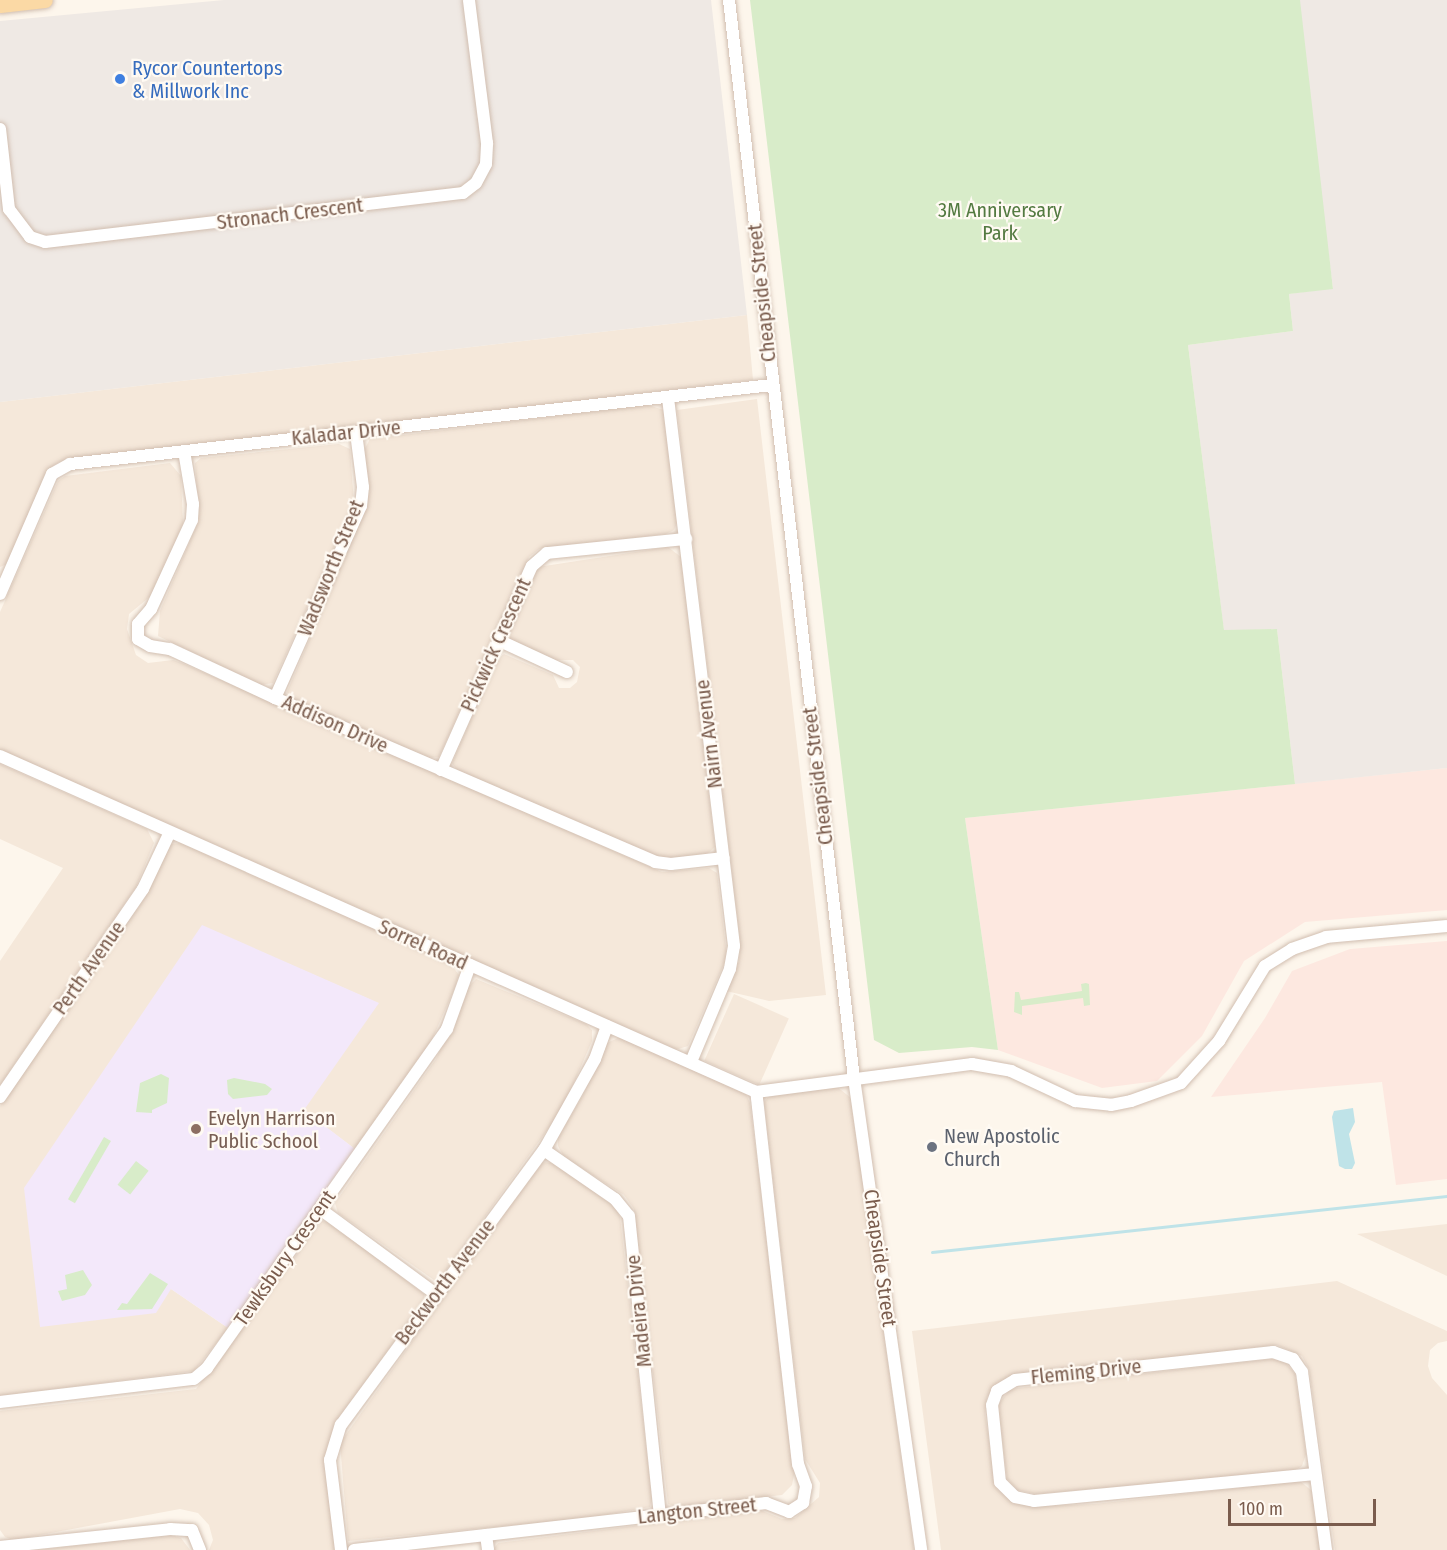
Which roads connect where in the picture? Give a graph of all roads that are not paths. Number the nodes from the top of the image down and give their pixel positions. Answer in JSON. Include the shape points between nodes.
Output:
{"nodes":[{"id":1,"x":45,"y":0,"type":"edge"},
{"id":2,"x":469,"y":0,"type":"edge"},
{"id":3,"x":729,"y":0,"type":"edge"},
{"id":4,"x":0,"y":4,"type":"edge"},
{"id":5,"x":0,"y":129,"type":"edge"},
{"id":6,"x":772,"y":385,"type":"junction"},
{"id":7,"x":668,"y":398,"type":"junction"},
{"id":8,"x":356,"y":432,"type":"junction"},
{"id":9,"x":184,"y":451,"type":"junction"},
{"id":10,"x":686,"y":539,"type":"junction"},
{"id":11,"x":4,"y":574,"type":"edge"},
{"id":12,"x":0,"y":594,"type":"edge"},
{"id":13,"x":498,"y":640,"type":"junction"},
{"id":14,"x":567,"y":672,"type":"dead end"},
{"id":15,"x":276,"y":698,"type":"junction"},
{"id":16,"x":0,"y":756,"type":"edge"},
{"id":17,"x":441,"y":770,"type":"junction"},
{"id":18,"x":169,"y":834,"type":"junction"},
{"id":19,"x":724,"y":858,"type":"junction"},
{"id":20,"x":1447,"y":926,"type":"edge"},
{"id":21,"x":470,"y":965,"type":"junction"},
{"id":22,"x":607,"y":1026,"type":"junction"},
{"id":23,"x":691,"y":1062,"type":"junction"},
{"id":24,"x":855,"y":1078,"type":"junction"},
{"id":25,"x":756,"y":1092,"type":"junction"},
{"id":26,"x":0,"y":1097,"type":"edge"},
{"id":27,"x":544,"y":1150,"type":"junction"},
{"id":28,"x":320,"y":1209,"type":"junction"},
{"id":29,"x":437,"y":1294,"type":"junction"},
{"id":30,"x":0,"y":1402,"type":"edge"},
{"id":31,"x":1315,"y":1474,"type":"junction"},
{"id":32,"x":660,"y":1514,"type":"junction"},
{"id":33,"x":486,"y":1535,"type":"junction"},
{"id":34,"x":0,"y":1547,"type":"edge"},
{"id":35,"x":200,"y":1550,"type":"edge"},
{"id":36,"x":341,"y":1550,"type":"edge"},
{"id":37,"x":354,"y":1550,"type":"edge"},
{"id":38,"x":488,"y":1550,"type":"edge"},
{"id":39,"x":921,"y":1550,"type":"edge"},
{"id":40,"x":1326,"y":1550,"type":"edge"}],
"edges":[{"from":1,"to":4,"type":"main road"},
{"from":2,"to":5,"type":"street","name":"Stronach Crescent","via":[[487,143],[486,164],[476,183],[463,194],[45,242],[30,237],[9,209]]},
{"from":3,"to":6,"type":"street","name":"Cheapside Street"},
{"from":6,"to":7,"type":"street","name":"Kaladar Drive"},
{"from":6,"to":24,"type":"street","name":"Cheapside Street"},
{"from":7,"to":8,"type":"street","name":"Kaladar Drive"},
{"from":7,"to":10,"type":"street","name":"Nairn Avenue"},
{"from":8,"to":9,"type":"street","name":"Kaladar Drive"},
{"from":8,"to":15,"type":"street","name":"Wadsworth Street","via":[[363,488],[361,506]]},
{"from":9,"to":11,"type":"street","name":"Kaladar Drive","via":[[70,464],[52,474]]},
{"from":9,"to":15,"type":"street","name":"Addison Drive","via":[[192,520],[151,609],[138,624],[138,639],[150,646],[171,649]]},
{"from":10,"to":13,"type":"street","name":"Pickwick Crescent","via":[[547,553],[531,566]]},
{"from":10,"to":19,"type":"street","name":"Nairn Avenue"},
{"from":11,"to":12,"type":"street","name":"Kaladar Drive"},
{"from":13,"to":14,"type":"street"},
{"from":13,"to":17,"type":"street","name":"Pickwick Crescent"},
{"from":15,"to":17,"type":"street","name":"Addison Drive"},
{"from":16,"to":18,"type":"street","name":"Sorrel Road"},
{"from":17,"to":19,"type":"street","name":"Addison Drive","via":[[655,862]]},
{"from":18,"to":21,"type":"street","name":"Sorrel Road"},
{"from":18,"to":26,"type":"street","name":"Perth Avenue","via":[[143,889]]},
{"from":19,"to":23,"type":"street","name":"Nairn Avenue","via":[[734,946],[730,969]]},
{"from":20,"to":24,"type":"street","via":[[1326,937],[1292,949],[1265,966],[1219,1041],[1181,1083],[1131,1101],[1111,1105],[1075,1101],[1011,1071],[972,1064]]},
{"from":21,"to":22,"type":"street","name":"Sorrel Road"},
{"from":21,"to":28,"type":"street","name":"Tewksbury Crescent","via":[[447,1029]]},
{"from":22,"to":23,"type":"street","name":"Sorrel Road"},
{"from":22,"to":27,"type":"street","name":"Beckworth Avenue","via":[[595,1059]]},
{"from":23,"to":25,"type":"street","name":"Sorrel Road"},
{"from":24,"to":25,"type":"street"},
{"from":24,"to":39,"type":"street","name":"Cheapside Street"},
{"from":25,"to":32,"type":"street","name":"Langton Street","via":[[798,1464],[806,1486],[803,1503],[789,1512],[766,1503]]},
{"from":27,"to":29,"type":"street","name":"Beckworth Avenue"},
{"from":27,"to":32,"type":"street","name":"Madeira Drive","via":[[615,1199],[628,1216]]},
{"from":28,"to":29,"type":"street"},
{"from":28,"to":30,"type":"street","name":"Tewksbury Crescent","via":[[207,1368],[194,1379]]},
{"from":29,"to":36,"type":"street","name":"Beckworth Avenue","via":[[341,1425],[330,1460]]},
{"from":31,"to":31,"type":"street","name":"Fleming Drive","via":[[1302,1372],[1293,1359],[1273,1352],[1015,1380],[997,1390],[992,1405],[1000,1482],[1003,1490],[1014,1497],[1034,1501]]},
{"from":31,"to":40,"type":"street","name":"Fleming Drive"},
{"from":32,"to":33,"type":"street","name":"Langton Street"},
{"from":33,"to":37,"type":"street","name":"Langton Street"},
{"from":33,"to":38,"type":"street"},
{"from":34,"to":35,"type":"street","via":[[170,1528],[192,1530]]}]}
